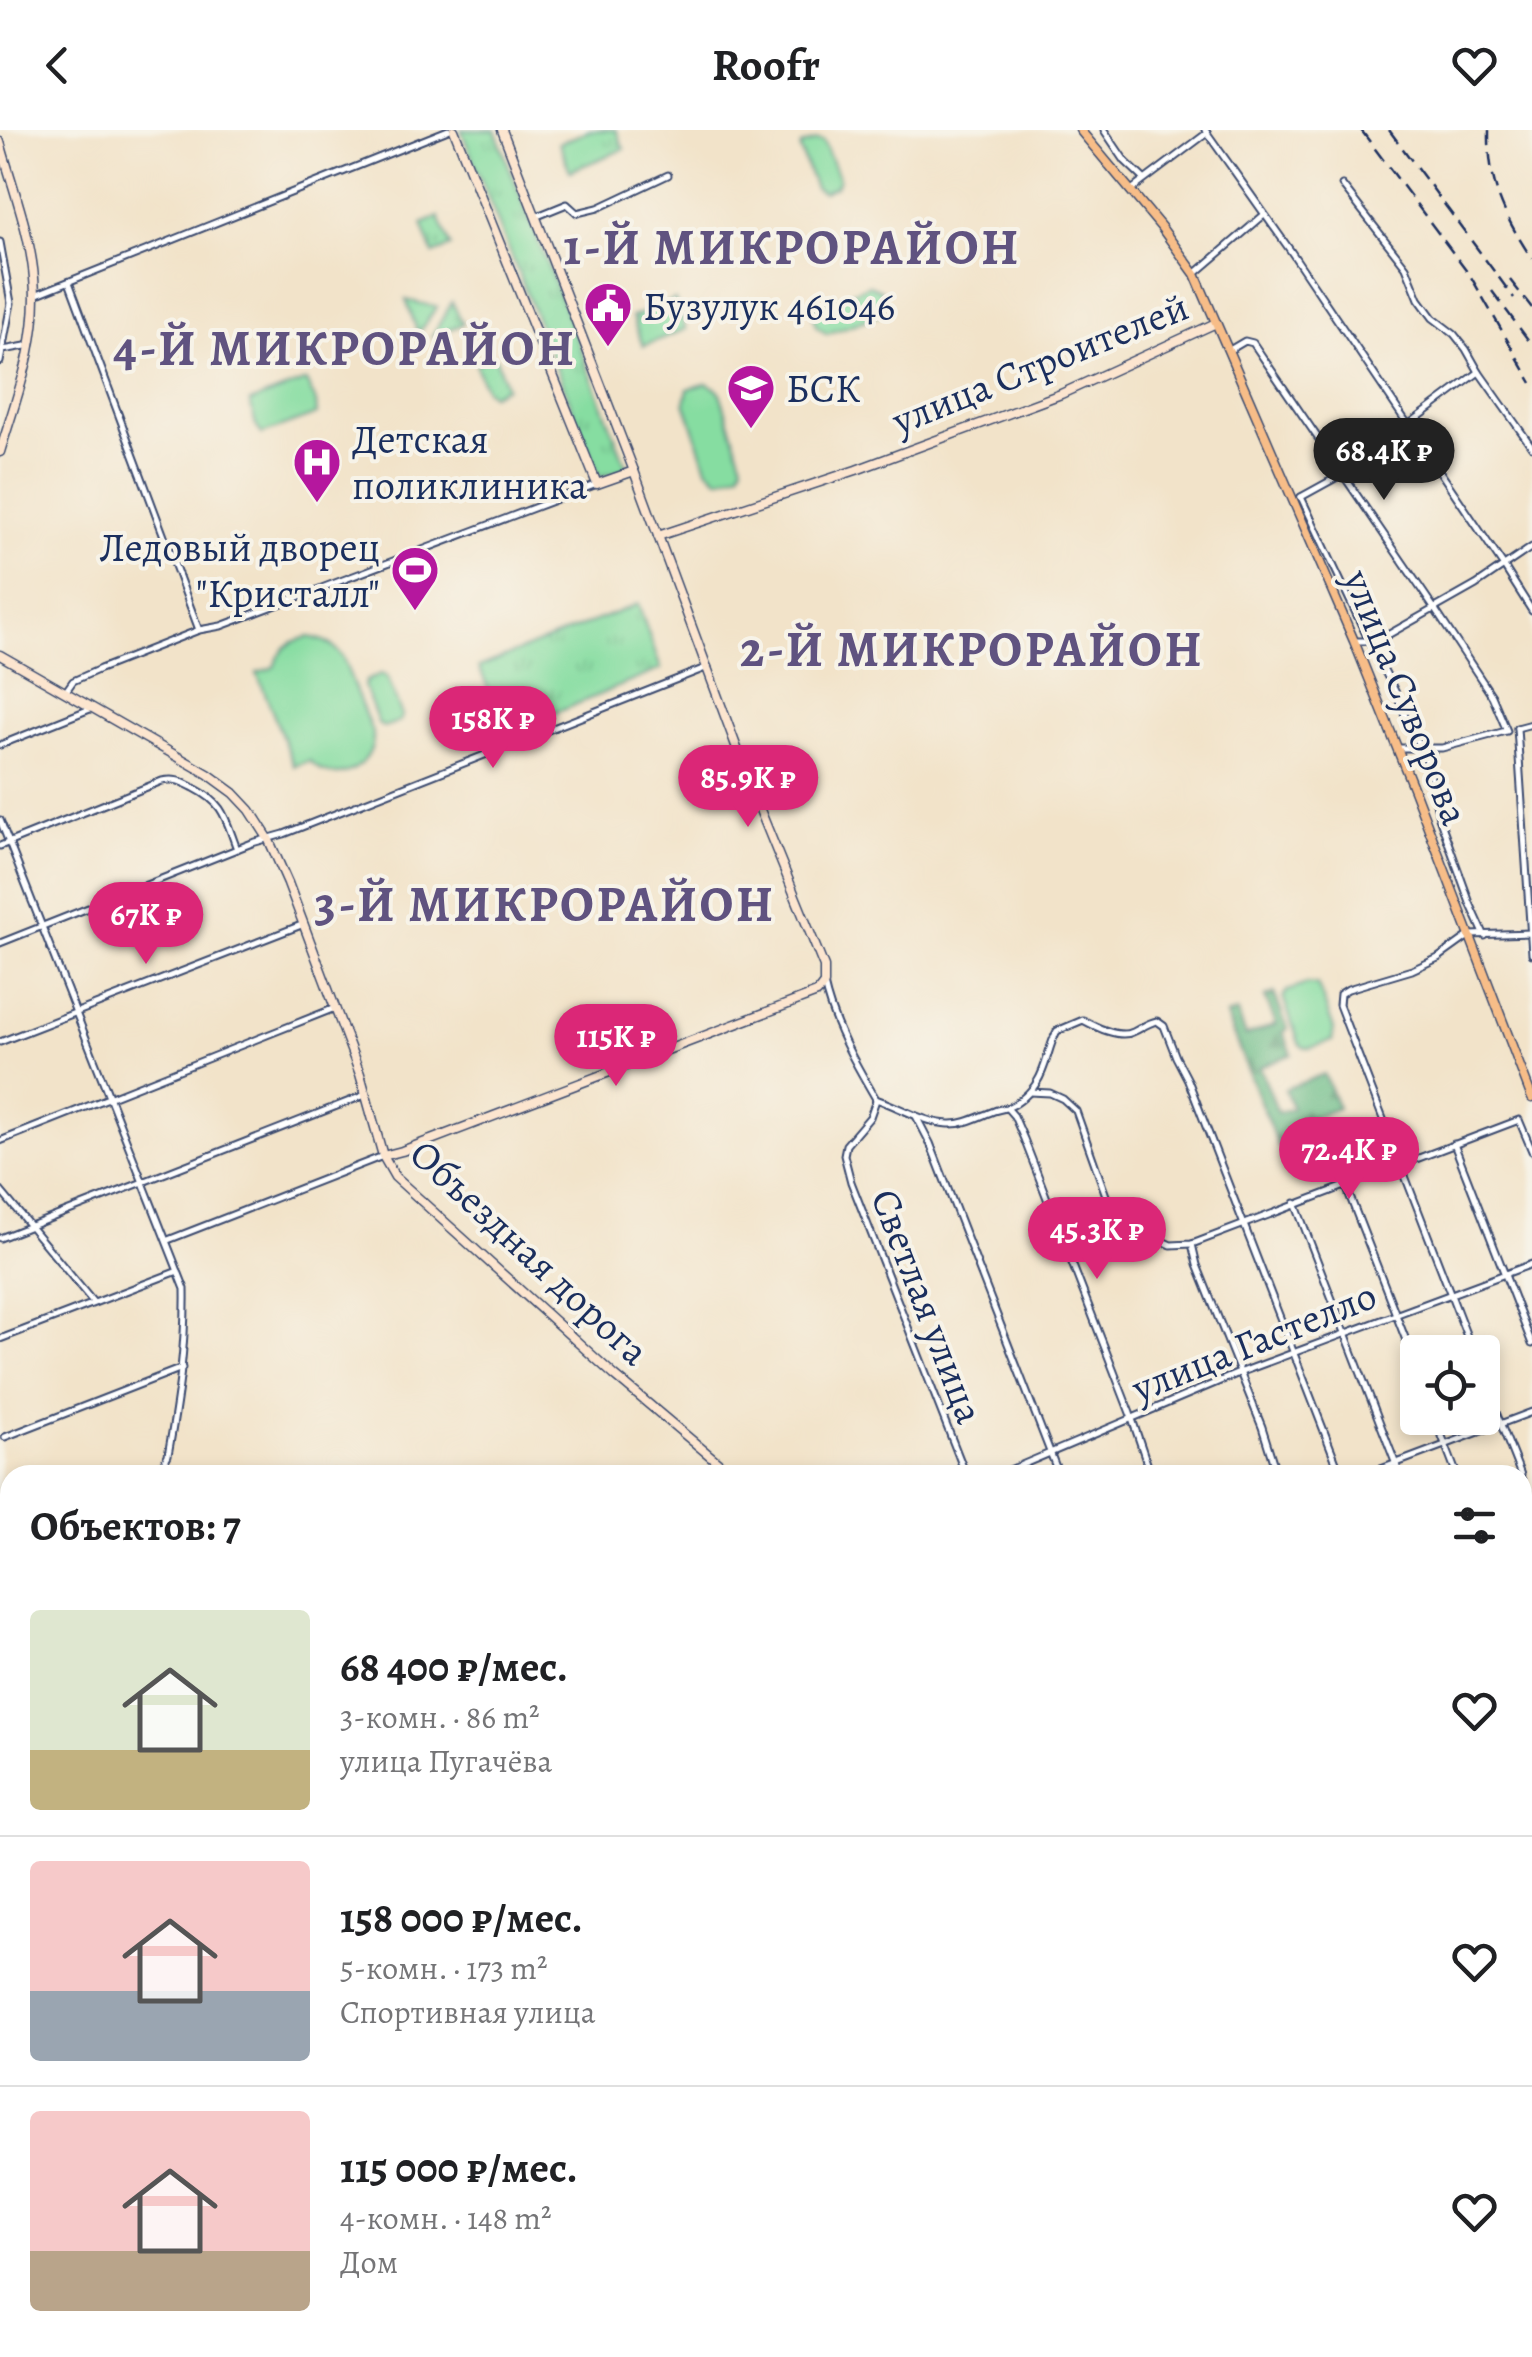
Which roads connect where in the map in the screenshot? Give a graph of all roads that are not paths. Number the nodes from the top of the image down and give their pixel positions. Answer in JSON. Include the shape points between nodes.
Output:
{"nodes":[{"id":1,"x":451,"y":130,"type":"edge"},
{"id":2,"x":502,"y":130,"type":"edge"},
{"id":3,"x":1080,"y":130,"type":"edge"},
{"id":4,"x":1104,"y":130,"type":"edge"},
{"id":5,"x":1206,"y":131,"type":"edge"},
{"id":6,"x":0,"y":142,"type":"edge"},
{"id":7,"x":668,"y":175,"type":"dead end"},
{"id":8,"x":1143,"y":179,"type":"junction"},
{"id":9,"x":1342,"y":185,"type":"dead end"},
{"id":10,"x":1130,"y":191,"type":"junction"},
{"id":11,"x":1264,"y":215,"type":"junction"},
{"id":12,"x":535,"y":217,"type":"junction"},
{"id":13,"x":0,"y":242,"type":"edge"},
{"id":14,"x":1,"y":257,"type":"edge"},
{"id":15,"x":1194,"y":274,"type":"junction"},
{"id":16,"x":68,"y":280,"type":"junction"},
{"id":17,"x":35,"y":295,"type":"junction"},
{"id":18,"x":1216,"y":323,"type":"junction"},
{"id":19,"x":31,"y":345,"type":"junction"},
{"id":20,"x":2,"y":351,"type":"edge"},
{"id":21,"x":1228,"y":351,"type":"junction"},
{"id":22,"x":0,"y":362,"type":"edge"},
{"id":23,"x":1479,"y":372,"type":"junction"},
{"id":24,"x":1407,"y":426,"type":"junction"},
{"id":25,"x":1532,"y":447,"type":"edge"},
{"id":26,"x":0,"y":452,"type":"edge"},
{"id":27,"x":634,"y":472,"type":"junction"},
{"id":28,"x":1342,"y":475,"type":"junction"},
{"id":29,"x":597,"y":484,"type":"junction"},
{"id":30,"x":1298,"y":500,"type":"junction"},
{"id":31,"x":658,"y":536,"type":"junction"},
{"id":32,"x":1532,"y":547,"type":"edge"},
{"id":33,"x":1503,"y":565,"type":"junction"},
{"id":34,"x":1434,"y":608,"type":"junction"},
{"id":35,"x":1532,"y":612,"type":"edge"},
{"id":36,"x":198,"y":630,"type":"junction"},
{"id":37,"x":1369,"y":641,"type":"junction"},
{"id":38,"x":1354,"y":642,"type":"junction"},
{"id":39,"x":0,"y":654,"type":"edge"},
{"id":40,"x":708,"y":668,"type":"junction"},
{"id":41,"x":65,"y":692,"type":"junction"},
{"id":42,"x":93,"y":707,"type":"junction"},
{"id":43,"x":1532,"y":724,"type":"edge"},
{"id":44,"x":1518,"y":728,"type":"junction"},
{"id":45,"x":1507,"y":731,"type":"junction"},
{"id":46,"x":0,"y":745,"type":"edge"},
{"id":47,"x":1397,"y":748,"type":"junction"},
{"id":48,"x":1419,"y":748,"type":"junction"},
{"id":49,"x":0,"y":820,"type":"edge"},
{"id":50,"x":268,"y":838,"type":"junction"},
{"id":51,"x":8,"y":842,"type":"junction"},
{"id":52,"x":0,"y":846,"type":"edge"},
{"id":53,"x":237,"y":849,"type":"junction"},
{"id":54,"x":304,"y":924,"type":"junction"},
{"id":55,"x":41,"y":927,"type":"junction"},
{"id":56,"x":1531,"y":933,"type":"edge"},
{"id":57,"x":1470,"y":935,"type":"junction"},
{"id":58,"x":1485,"y":936,"type":"junction"},
{"id":59,"x":0,"y":942,"type":"edge"},
{"id":60,"x":1532,"y":954,"type":"edge"},
{"id":61,"x":824,"y":984,"type":"junction"},
{"id":62,"x":335,"y":1008,"type":"junction"},
{"id":63,"x":76,"y":1012,"type":"junction"},
{"id":64,"x":0,"y":1042,"type":"edge"},
{"id":65,"x":1529,"y":1083,"type":"edge"},
{"id":66,"x":1030,"y":1092,"type":"junction"},
{"id":67,"x":366,"y":1094,"type":"junction"},
{"id":68,"x":110,"y":1097,"type":"junction"},
{"id":69,"x":1532,"y":1098,"type":"edge"},
{"id":70,"x":876,"y":1099,"type":"junction"},
{"id":71,"x":1007,"y":1108,"type":"junction"},
{"id":72,"x":916,"y":1116,"type":"junction"},
{"id":73,"x":0,"y":1141,"type":"edge"},
{"id":74,"x":1454,"y":1144,"type":"junction"},
{"id":75,"x":1532,"y":1151,"type":"edge"},
{"id":76,"x":383,"y":1156,"type":"junction"},
{"id":77,"x":1400,"y":1164,"type":"junction"},
{"id":78,"x":143,"y":1183,"type":"junction"},
{"id":79,"x":1345,"y":1184,"type":"junction"},
{"id":80,"x":0,"y":1190,"type":"edge"},
{"id":81,"x":1295,"y":1203,"type":"junction"},
{"id":82,"x":1244,"y":1224,"type":"junction"},
{"id":83,"x":30,"y":1226,"type":"junction"},
{"id":84,"x":0,"y":1238,"type":"edge"},
{"id":85,"x":168,"y":1240,"type":"junction"},
{"id":86,"x":1192,"y":1244,"type":"junction"},
{"id":87,"x":1532,"y":1264,"type":"edge"},
{"id":88,"x":178,"y":1270,"type":"junction"},
{"id":89,"x":1504,"y":1274,"type":"junction"},
{"id":90,"x":1450,"y":1294,"type":"junction"},
{"id":91,"x":93,"y":1302,"type":"junction"},
{"id":92,"x":1397,"y":1314,"type":"junction"},
{"id":93,"x":1345,"y":1334,"type":"junction"},
{"id":94,"x":1405,"y":1335,"type":"edge"},
{"id":95,"x":1466,"y":1335,"type":"edge"},
{"id":96,"x":0,"y":1339,"type":"edge"},
{"id":97,"x":1532,"y":1344,"type":"edge"},
{"id":98,"x":1293,"y":1352,"type":"junction"},
{"id":99,"x":182,"y":1368,"type":"junction"},
{"id":100,"x":1240,"y":1373,"type":"junction"},
{"id":101,"x":1532,"y":1412,"type":"edge"},
{"id":102,"x":1131,"y":1419,"type":"junction"},
{"id":103,"x":1500,"y":1423,"type":"joint"},
{"id":104,"x":1441,"y":1435,"type":"edge"},
{"id":105,"x":1466,"y":1435,"type":"edge"},
{"id":106,"x":5,"y":1437,"type":"dead end"},
{"id":107,"x":1444,"y":1443,"type":"junction"},
{"id":108,"x":1051,"y":1452,"type":"junction"},
{"id":109,"x":1395,"y":1463,"type":"junction"},
{"id":110,"x":163,"y":1465,"type":"edge"},
{"id":111,"x":721,"y":1465,"type":"edge"},
{"id":112,"x":962,"y":1465,"type":"edge"},
{"id":113,"x":1021,"y":1465,"type":"edge"},
{"id":114,"x":1056,"y":1465,"type":"edge"},
{"id":115,"x":1147,"y":1465,"type":"edge"},
{"id":116,"x":1273,"y":1465,"type":"edge"},
{"id":117,"x":1337,"y":1465,"type":"edge"},
{"id":118,"x":1390,"y":1465,"type":"edge"},
{"id":119,"x":1452,"y":1465,"type":"edge"},
{"id":120,"x":1517,"y":1465,"type":"edge"}],
"edges":[{"from":1,"to":16,"type":"street"},
{"from":1,"to":29,"type":"street"},
{"from":2,"to":12,"type":"street"},
{"from":3,"to":10,"type":"main road","name":"улица Суворова"},
{"from":4,"to":8,"type":"street"},
{"from":5,"to":8,"type":"street"},
{"from":5,"to":11,"type":"street"},
{"from":6,"to":17,"type":"street"},
{"from":7,"to":12,"type":"street","via":[[598,208],[577,213],[567,204]]},
{"from":8,"to":10,"type":"street"},
{"from":9,"to":23,"type":"street","via":[[1406,267],[1418,299],[1454,334]]},
{"from":10,"to":15,"type":"main road","name":"улица Суворова"},
{"from":11,"to":15,"type":"street"},
{"from":11,"to":24,"type":"street"},
{"from":12,"to":27,"type":"street"},
{"from":13,"to":14,"type":"street"},
{"from":14,"to":20,"type":"street","via":[[11,302]]},
{"from":15,"to":18,"type":"main road","name":"улица Суворова"},
{"from":16,"to":17,"type":"street"},
{"from":16,"to":36,"type":"street"},
{"from":17,"to":19,"type":"street"},
{"from":18,"to":21,"type":"main road","name":"улица Суворова"},
{"from":18,"to":31,"type":"street","name":"улица Строителей","via":[[1061,394]]},
{"from":19,"to":20,"type":"street"},
{"from":19,"to":26,"type":"street"},
{"from":20,"to":22,"type":"street"},
{"from":21,"to":28,"type":"street","via":[[1253,343]]},
{"from":21,"to":30,"type":"main road","name":"улица Суворова"},
{"from":23,"to":24,"type":"street"},
{"from":23,"to":25,"type":"street"},
{"from":24,"to":28,"type":"street"},
{"from":24,"to":33,"type":"street"},
{"from":27,"to":29,"type":"street"},
{"from":27,"to":31,"type":"street"},
{"from":28,"to":30,"type":"street"},
{"from":28,"to":34,"type":"street"},
{"from":29,"to":36,"type":"street"},
{"from":30,"to":37,"type":"street"},
{"from":30,"to":38,"type":"main road","name":"улица Суворова"},
{"from":31,"to":40,"type":"street"},
{"from":32,"to":33,"type":"street"},
{"from":33,"to":34,"type":"street"},
{"from":33,"to":35,"type":"street"},
{"from":34,"to":37,"type":"street"},
{"from":34,"to":45,"type":"street"},
{"from":36,"to":41,"type":"street","via":[[81,677]]},
{"from":37,"to":38,"type":"street"},
{"from":37,"to":48,"type":"street"},
{"from":38,"to":47,"type":"main road","name":"улица Суворова"},
{"from":39,"to":41,"type":"street","name":"Объездная дорога"},
{"from":40,"to":50,"type":"street"},
{"from":40,"to":61,"type":"street","via":[[824,968]]},
{"from":41,"to":42,"type":"street","name":"Объездная дорога"},
{"from":42,"to":46,"type":"street"},
{"from":42,"to":50,"type":"street","name":"Объездная дорога","via":[[221,783]]},
{"from":43,"to":44,"type":"street"},
{"from":44,"to":45,"type":"street"},
{"from":44,"to":56,"type":"street"},
{"from":45,"to":48,"type":"street"},
{"from":47,"to":48,"type":"street"},
{"from":47,"to":57,"type":"main road","name":"улица Суворова"},
{"from":48,"to":58,"type":"street"},
{"from":49,"to":51,"type":"street"},
{"from":50,"to":53,"type":"street"},
{"from":50,"to":54,"type":"street","name":"Объездная дорога"},
{"from":51,"to":52,"type":"street"},
{"from":51,"to":53,"type":"street","via":[[175,778],[220,804]]},
{"from":51,"to":55,"type":"street"},
{"from":53,"to":55,"type":"street"},
{"from":54,"to":62,"type":"street","name":"Объездная дорога"},
{"from":54,"to":63,"type":"street"},
{"from":55,"to":59,"type":"street"},
{"from":55,"to":63,"type":"street"},
{"from":56,"to":58,"type":"street"},
{"from":56,"to":60,"type":"street"},
{"from":57,"to":58,"type":"street"},
{"from":57,"to":65,"type":"main road","name":"улица Суворова"},
{"from":57,"to":77,"type":"street","via":[[1412,970],[1340,994]]},
{"from":61,"to":70,"type":"street"},
{"from":61,"to":76,"type":"street","via":[[817,993]]},
{"from":62,"to":67,"type":"street","name":"Объездная дорога"},
{"from":62,"to":68,"type":"street"},
{"from":63,"to":64,"type":"street"},
{"from":63,"to":68,"type":"street"},
{"from":65,"to":69,"type":"main road","name":"улица Суворова"},
{"from":66,"to":71,"type":"street"},
{"from":66,"to":82,"type":"street","via":[[1057,1031],[1084,1020],[1123,1035],[1157,1021]]},
{"from":66,"to":86,"type":"street","via":[[1050,1093],[1076,1111],[1108,1204],[1154,1237]]},
{"from":67,"to":76,"type":"street","name":"Объездная дорога"},
{"from":67,"to":78,"type":"street"},
{"from":68,"to":73,"type":"street"},
{"from":68,"to":78,"type":"street"},
{"from":70,"to":72,"type":"street"},
{"from":70,"to":112,"type":"street","name":"Светлая улица","via":[[844,1155]]},
{"from":71,"to":72,"type":"street","via":[[951,1124]]},
{"from":71,"to":102,"type":"street"},
{"from":72,"to":108,"type":"street"},
{"from":74,"to":75,"type":"street","via":[[1520,1120]]},
{"from":74,"to":77,"type":"street"},
{"from":74,"to":89,"type":"street"},
{"from":76,"to":85,"type":"street"},
{"from":76,"to":111,"type":"street","name":"Объездная дорога","via":[[421,1202]]},
{"from":77,"to":79,"type":"street"},
{"from":77,"to":90,"type":"street"},
{"from":78,"to":83,"type":"street"},
{"from":78,"to":85,"type":"street"},
{"from":79,"to":81,"type":"street"},
{"from":79,"to":92,"type":"street"},
{"from":80,"to":83,"type":"street"},
{"from":81,"to":82,"type":"street"},
{"from":81,"to":93,"type":"street"},
{"from":82,"to":86,"type":"street"},
{"from":82,"to":98,"type":"street"},
{"from":83,"to":84,"type":"street"},
{"from":83,"to":91,"type":"street"},
{"from":85,"to":88,"type":"street"},
{"from":86,"to":100,"type":"street"},
{"from":87,"to":89,"type":"street","name":"улица Гастелло"},
{"from":88,"to":91,"type":"street"},
{"from":88,"to":99,"type":"street","via":[[185,1289]]},
{"from":89,"to":90,"type":"street","name":"улица Гастелло"},
{"from":89,"to":97,"type":"street"},
{"from":90,"to":92,"type":"street","name":"улица Гастелло"},
{"from":90,"to":95,"type":"street"},
{"from":91,"to":96,"type":"street"},
{"from":92,"to":93,"type":"street","name":"улица Гастелло"},
{"from":92,"to":94,"type":"street"},
{"from":93,"to":98,"type":"street","name":"улица Гастелло"},
{"from":93,"to":109,"type":"street"},
{"from":98,"to":100,"type":"street","name":"улица Гастелло"},
{"from":98,"to":117,"type":"street"},
{"from":99,"to":106,"type":"street"},
{"from":99,"to":110,"type":"street"},
{"from":100,"to":102,"type":"street","name":"улица Гастелло"},
{"from":100,"to":116,"type":"street"},
{"from":101,"to":103,"type":"street"},
{"from":102,"to":108,"type":"street","name":"улица Гастелло"},
{"from":102,"to":115,"type":"street"},
{"from":103,"to":120,"type":"street"},
{"from":104,"to":107,"type":"street"},
{"from":105,"to":107,"type":"street"},
{"from":107,"to":109,"type":"street"},
{"from":107,"to":119,"type":"street"},
{"from":108,"to":113,"type":"street","name":"улица Гастелло"},
{"from":108,"to":114,"type":"street"},
{"from":109,"to":118,"type":"street"}]}
